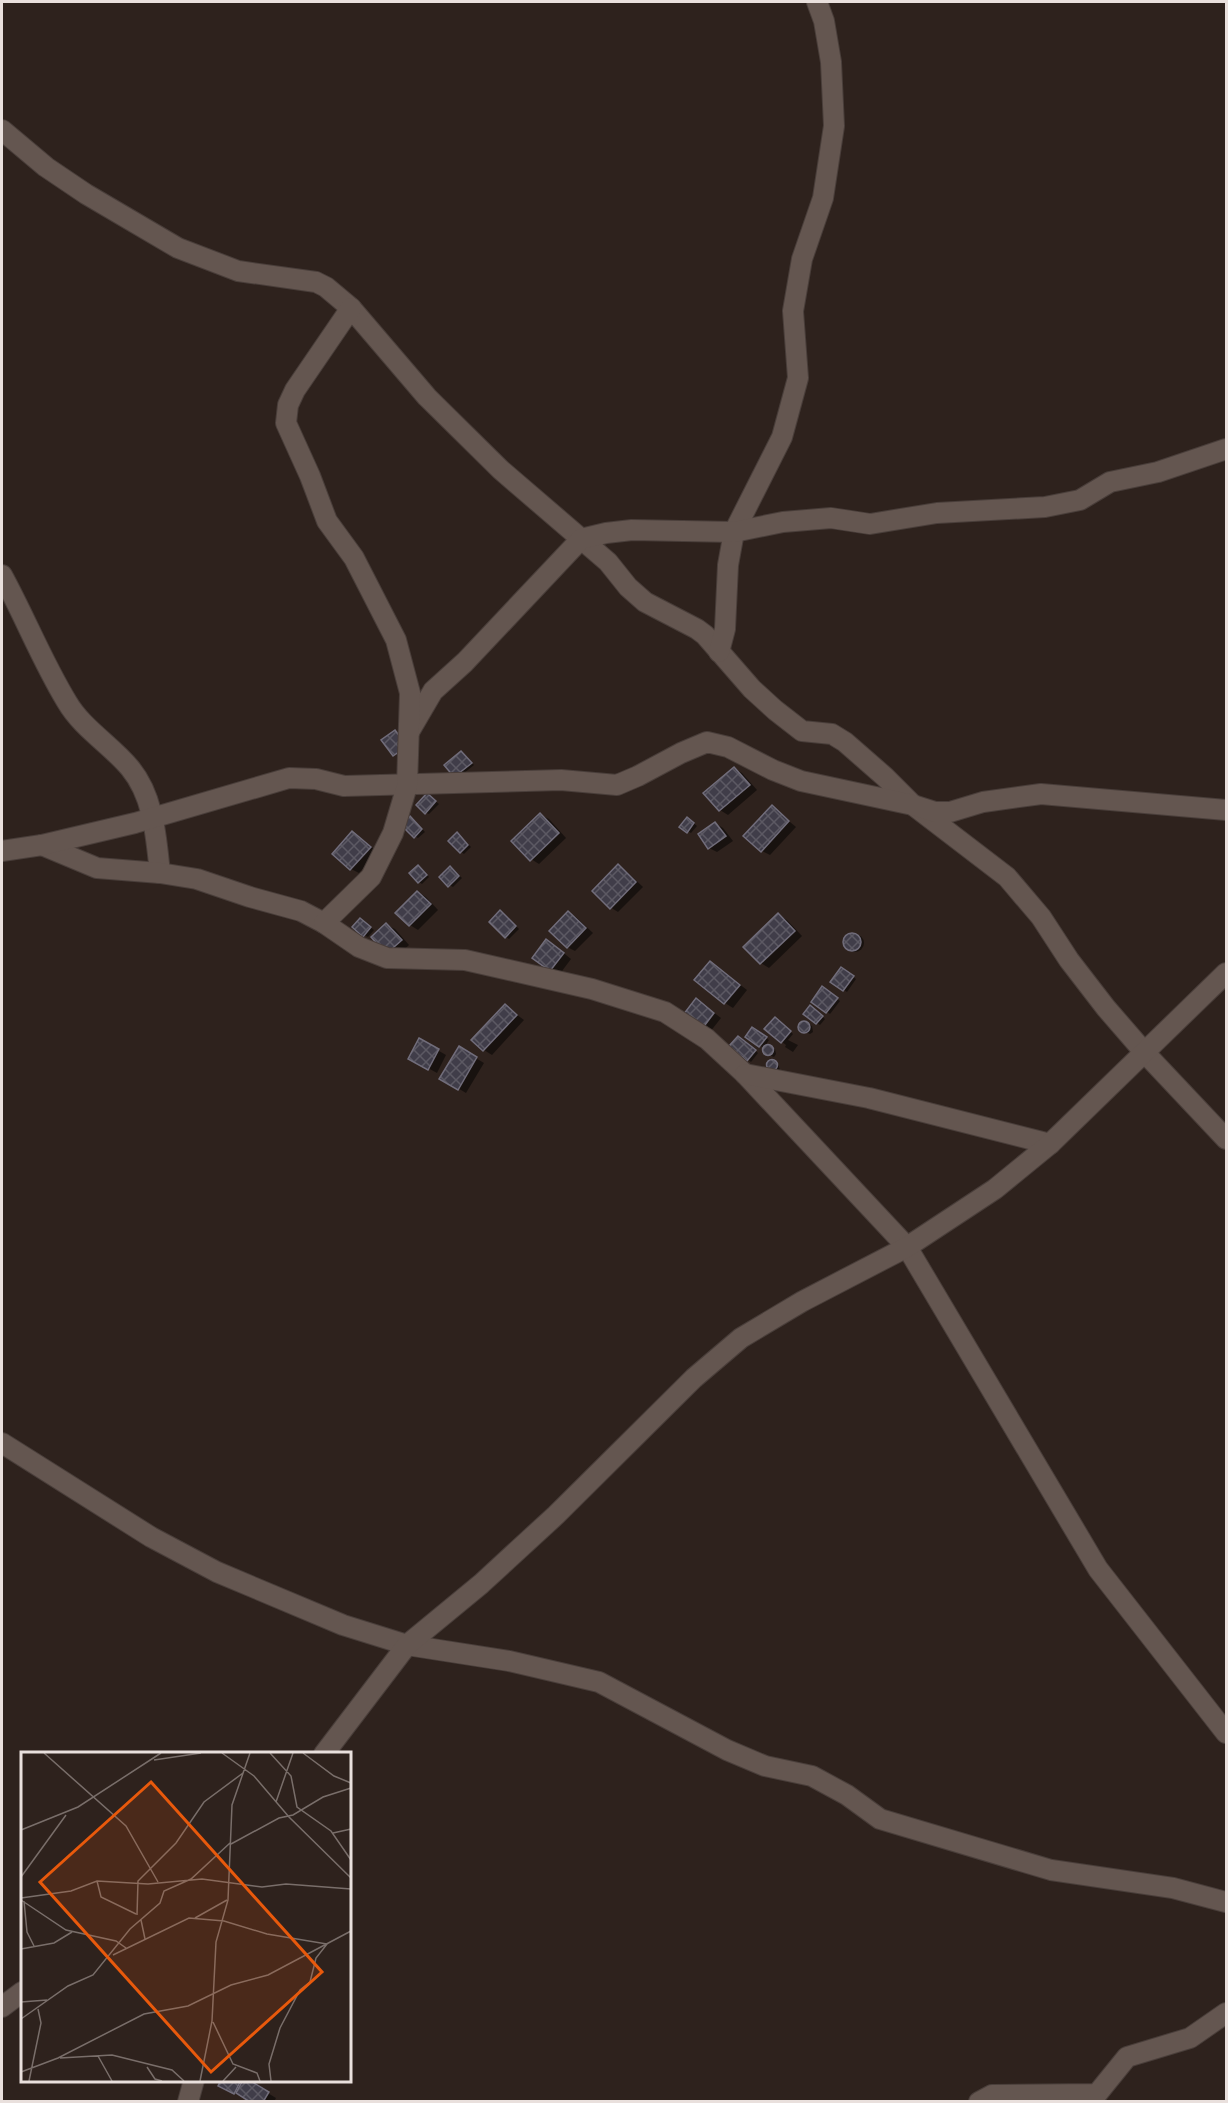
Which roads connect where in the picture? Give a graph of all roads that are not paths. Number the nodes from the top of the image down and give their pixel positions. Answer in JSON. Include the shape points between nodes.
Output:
{"nodes":[{"id":1,"x":817,"y":2,"type":"edge"},
{"id":2,"x":2,"y":130,"type":"edge"},
{"id":3,"x":351,"y":308,"type":"junction"},
{"id":4,"x":1227,"y":449,"type":"edge"},
{"id":5,"x":734,"y":531,"type":"junction"},
{"id":6,"x":581,"y":539,"type":"junction"},
{"id":7,"x":2,"y":575,"type":"edge"},
{"id":8,"x":719,"y":652,"type":"junction"},
{"id":9,"x":409,"y":732,"type":"junction"},
{"id":10,"x":407,"y":786,"type":"junction"},
{"id":11,"x":913,"y":805,"type":"junction"},
{"id":12,"x":1227,"y":810,"type":"edge"},
{"id":13,"x":153,"y":818,"type":"junction"},
{"id":14,"x":42,"y":844,"type":"junction"},
{"id":15,"x":2,"y":851,"type":"edge"},
{"id":16,"x":160,"y":873,"type":"junction"},
{"id":17,"x":324,"y":922,"type":"junction"},
{"id":18,"x":1227,"y":973,"type":"edge"},
{"id":19,"x":1145,"y":1053,"type":"junction"},
{"id":20,"x":745,"y":1074,"type":"junction"},
{"id":21,"x":1227,"y":1139,"type":"edge"},
{"id":22,"x":1050,"y":1144,"type":"junction"},
{"id":23,"x":907,"y":1247,"type":"junction"},
{"id":24,"x":2,"y":1443,"type":"edge"},
{"id":25,"x":407,"y":1645,"type":"junction"},
{"id":26,"x":1227,"y":1733,"type":"edge"},
{"id":27,"x":326,"y":1752,"type":"edge"},
{"id":28,"x":1227,"y":1902,"type":"edge"},
{"id":29,"x":21,"y":1993,"type":"edge"},
{"id":30,"x":2,"y":2007,"type":"edge"},
{"id":31,"x":1227,"y":2013,"type":"edge"},
{"id":32,"x":193,"y":2082,"type":"edge"},
{"id":33,"x":188,"y":2102,"type":"edge"},
{"id":34,"x":979,"y":2102,"type":"edge"}],
"edges":[{"from":1,"to":5,"type":"street","via":[[831,62],[834,126],[823,198],[802,259],[793,311],[798,378],[782,436]]},
{"from":2,"to":3,"type":"street","via":[[86,194],[178,248],[238,271],[316,282]]},
{"from":3,"to":6,"type":"street","via":[[444,413],[501,470]]},
{"from":3,"to":9,"type":"street","via":[[295,390],[285,423],[327,521],[354,558],[396,640],[410,693]]},
{"from":4,"to":5,"type":"street","via":[[1158,472],[1110,482],[1080,500],[1045,507],[937,513],[870,524],[831,518]]},
{"from":5,"to":6,"type":"street","via":[[632,530]]},
{"from":5,"to":8,"type":"street","via":[[725,629]]},
{"from":6,"to":8,"type":"street","via":[[645,602],[697,629]]},
{"from":6,"to":9,"type":"street","via":[[433,691]]},
{"from":7,"to":13,"type":"street","via":[[68,705],[139,780]]},
{"from":8,"to":11,"type":"street","via":[[775,710],[802,731],[832,734],[844,742]]},
{"from":9,"to":10,"type":"street"},
{"from":10,"to":11,"type":"street","via":[[561,780],[616,784],[707,742],[728,747],[801,781]]},
{"from":10,"to":13,"type":"street","via":[[344,786],[289,778]]},
{"from":10,"to":17,"type":"street","via":[[393,833],[370,877]]},
{"from":11,"to":12,"type":"street","via":[[950,812],[983,802],[1041,794]]},
{"from":11,"to":19,"type":"street","via":[[1007,877]]},
{"from":13,"to":14,"type":"street"},
{"from":13,"to":16,"type":"street"},
{"from":14,"to":15,"type":"street"},
{"from":14,"to":16,"type":"street","via":[[97,868]]},
{"from":16,"to":17,"type":"street","via":[[197,879],[301,911]]},
{"from":17,"to":20,"type":"street","via":[[359,947],[387,958],[465,960],[592,988],[665,1012],[707,1039]]},
{"from":18,"to":19,"type":"street"},
{"from":19,"to":21,"type":"street"},
{"from":19,"to":22,"type":"street"},
{"from":20,"to":22,"type":"street","via":[[869,1098]]},
{"from":20,"to":23,"type":"street"},
{"from":22,"to":23,"type":"street","via":[[995,1189]]},
{"from":23,"to":25,"type":"street","via":[[741,1338],[694,1378],[481,1584]]},
{"from":23,"to":26,"type":"street","via":[[1098,1569]]},
{"from":24,"to":25,"type":"street","via":[[151,1537],[217,1572],[343,1625]]},
{"from":25,"to":27,"type":"street"},
{"from":25,"to":28,"type":"street","via":[[509,1661],[599,1682],[765,1767],[812,1776],[880,1819],[1051,1869],[1173,1888]]},
{"from":29,"to":30,"type":"street"},
{"from":31,"to":34,"type":"street","via":[[1190,2038],[1127,2057],[1097,2094],[992,2095]]},
{"from":32,"to":33,"type":"street"}]}
